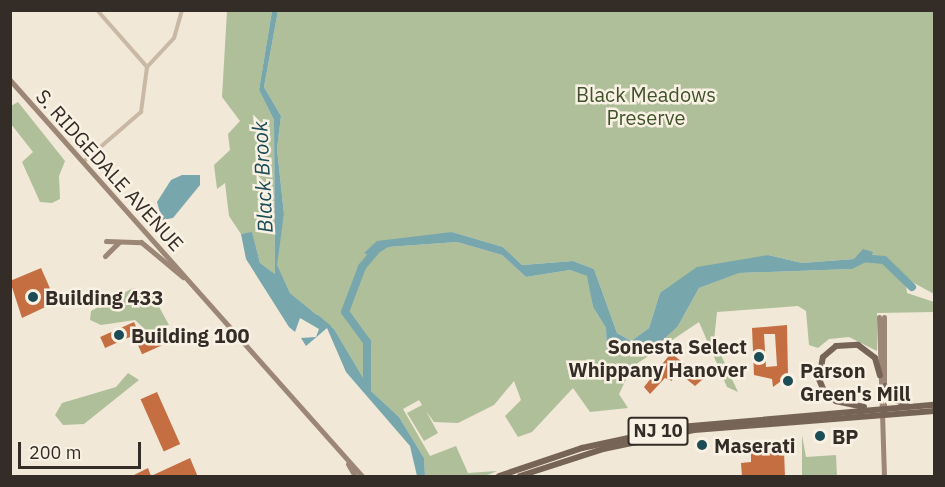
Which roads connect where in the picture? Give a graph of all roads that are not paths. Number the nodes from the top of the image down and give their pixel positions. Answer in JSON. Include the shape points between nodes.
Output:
{"nodes":[{"id":1,"x":97,"y":10,"type":"edge"},
{"id":2,"x":182,"y":10,"type":"edge"},
{"id":3,"x":147,"y":67,"type":"junction"},
{"id":4,"x":10,"y":80,"type":"edge"},
{"id":5,"x":82,"y":163,"type":"junction"},
{"id":6,"x":106,"y":241,"type":"dead end"},
{"id":7,"x":118,"y":242,"type":"junction"},
{"id":8,"x":105,"y":256,"type":"dead end"},
{"id":9,"x":187,"y":279,"type":"junction"},
{"id":10,"x":880,"y":375,"type":"junction"},
{"id":11,"x":885,"y":386,"type":"junction"},
{"id":12,"x":934,"y":405,"type":"edge"},
{"id":13,"x":911,"y":407,"type":"junction"},
{"id":14,"x":881,"y":411,"type":"junction"},
{"id":15,"x":934,"y":411,"type":"edge"},
{"id":16,"x":343,"y":455,"type":"junction"},
{"id":17,"x":355,"y":477,"type":"edge"},
{"id":18,"x":362,"y":477,"type":"edge"},
{"id":19,"x":499,"y":477,"type":"edge"},
{"id":20,"x":520,"y":477,"type":"edge"},
{"id":21,"x":884,"y":477,"type":"edge"}],
"edges":[{"from":1,"to":3,"type":"street"},
{"from":2,"to":3,"type":"street","via":[[174,38]]},
{"from":3,"to":5,"type":"street","via":[[141,112]]},
{"from":4,"to":5,"type":"main road","name":"S. RIDGEDALE AVENUE"},
{"from":5,"to":9,"type":"main road","name":"S. RIDGEDALE AVENUE"},
{"from":6,"to":7,"type":"main road"},
{"from":7,"to":8,"type":"main road"},
{"from":7,"to":9,"type":"main road","via":[[148,246]]},
{"from":9,"to":16,"type":"main road"},
{"from":10,"to":11,"type":"main road","via":[[881,317]]},
{"from":10,"to":14,"type":"main road"},
{"from":10,"to":14,"type":"main road","via":[[872,353],[852,343],[831,349],[819,373],[821,387],[832,399]]},
{"from":11,"to":13,"type":"main road","via":[[889,396]]},
{"from":11,"to":14,"type":"main road"},
{"from":12,"to":13,"type":"main road","number":"NJ 10"},
{"from":13,"to":14,"type":"main road","number":"NJ 10"},
{"from":14,"to":15,"type":"main road","number":"NJ 10"},
{"from":14,"to":19,"type":"main road","number":"NJ 10","via":[[672,428],[582,448]]},
{"from":14,"to":20,"type":"main road","number":"NJ 10","via":[[694,430],[603,449]]},
{"from":14,"to":21,"type":"main road"},
{"from":16,"to":17,"type":"main road"},
{"from":16,"to":18,"type":"main road"}]}
